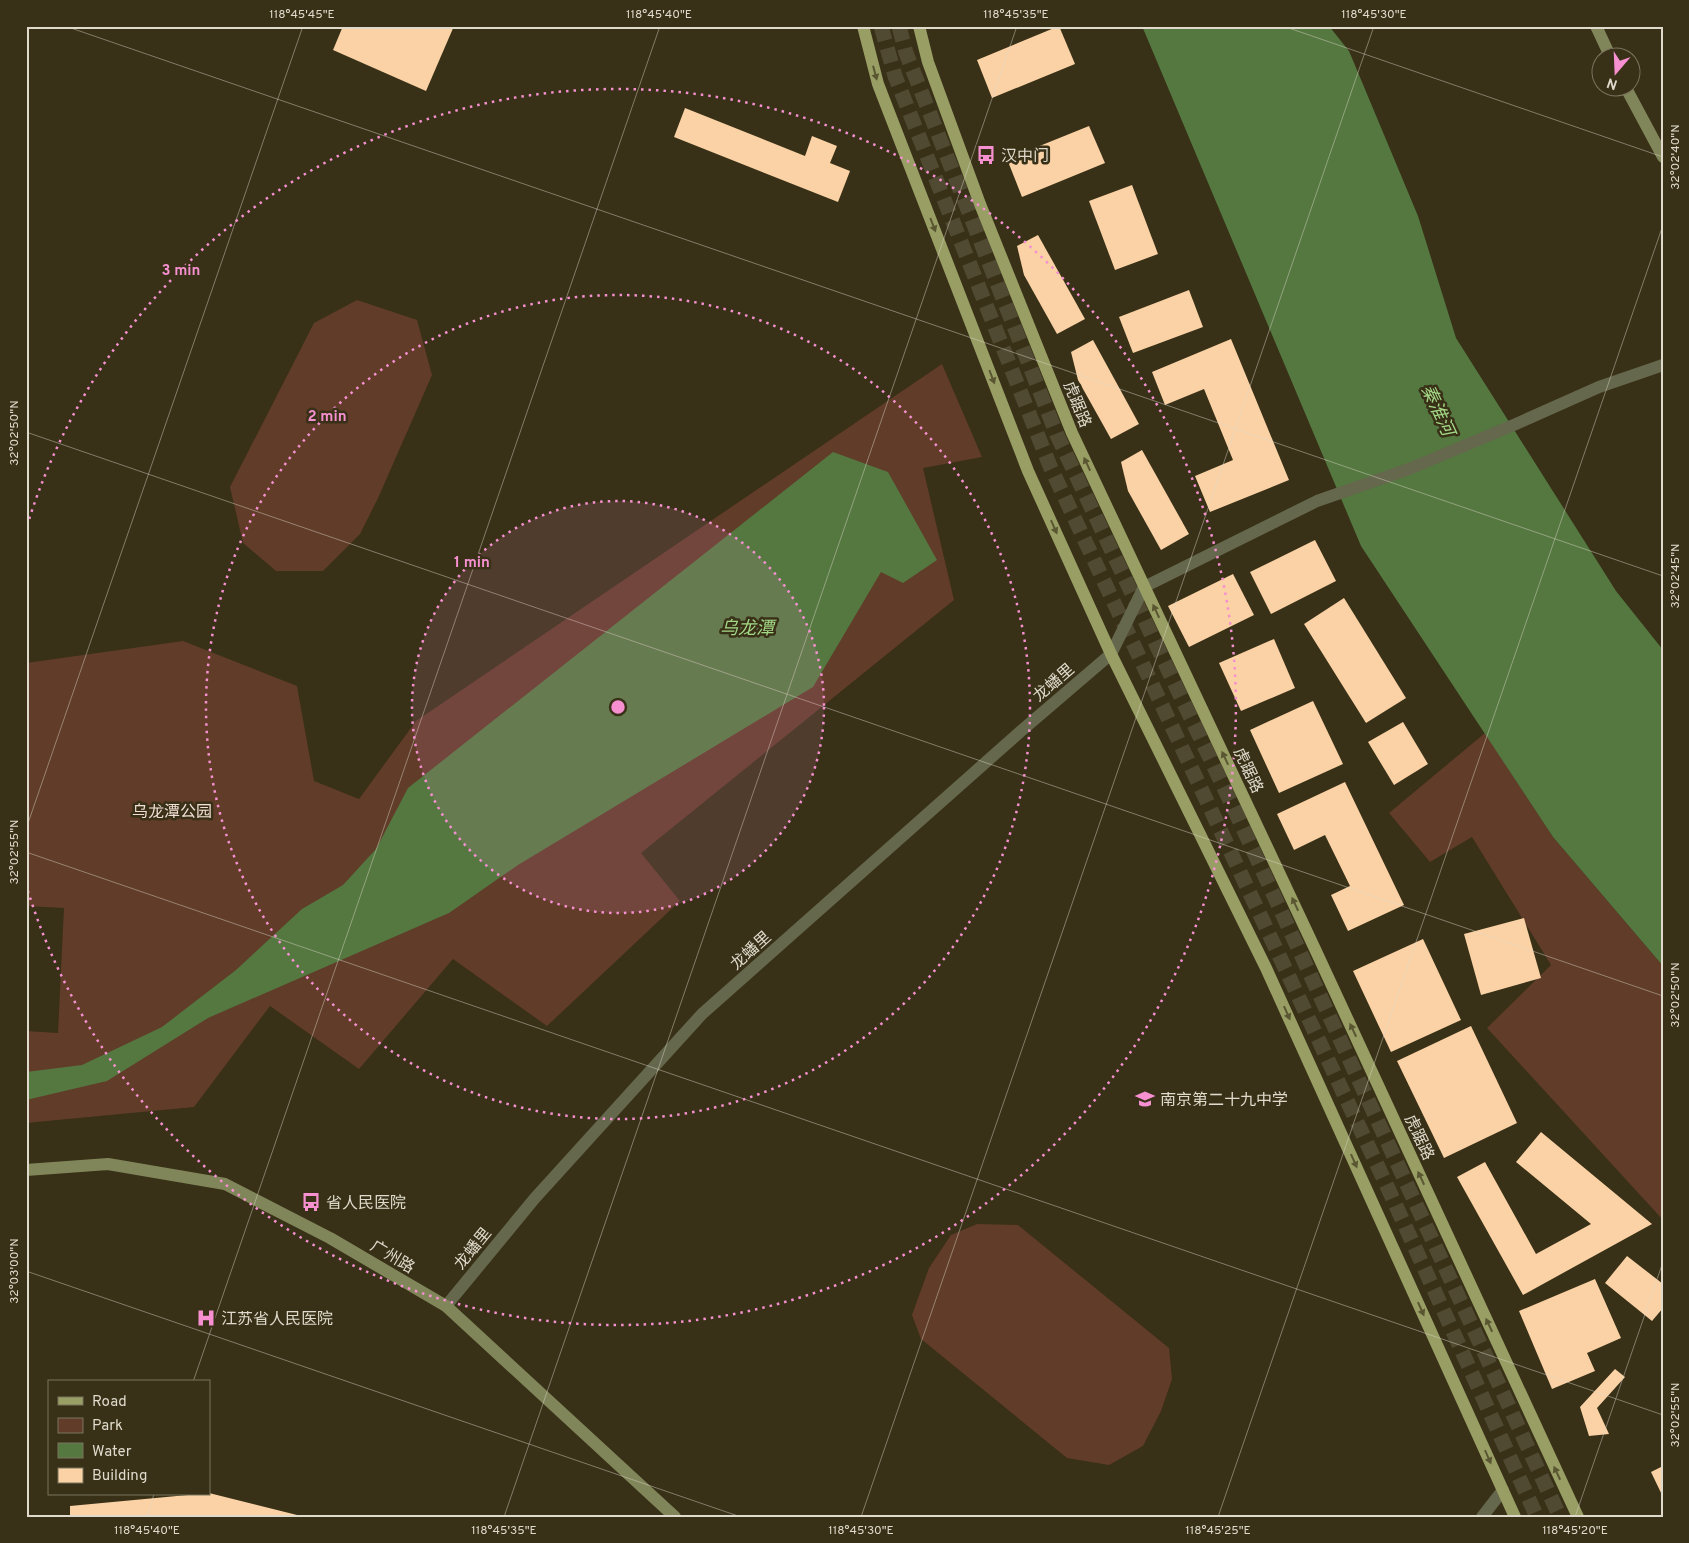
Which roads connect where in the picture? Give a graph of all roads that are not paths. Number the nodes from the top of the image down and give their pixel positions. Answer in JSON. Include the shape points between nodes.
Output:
{"nodes":[{"id":1,"x":863,"y":26,"type":"edge"},
{"id":2,"x":919,"y":26,"type":"edge"},
{"id":3,"x":1596,"y":26,"type":"edge"},
{"id":4,"x":1606,"y":48,"type":"edge"},
{"id":5,"x":1631,"y":98,"type":"edge"},
{"id":6,"x":1663,"y":157,"type":"edge"},
{"id":7,"x":1663,"y":365,"type":"edge"},
{"id":8,"x":1144,"y":587,"type":"junction"},
{"id":9,"x":1111,"y":654,"type":"junction"},
{"id":10,"x":26,"y":1170,"type":"edge"},
{"id":11,"x":446,"y":1306,"type":"junction"},
{"id":12,"x":1503,"y":1490,"type":"junction"},
{"id":13,"x":675,"y":1517,"type":"edge"},
{"id":14,"x":1482,"y":1517,"type":"edge"},
{"id":15,"x":1515,"y":1517,"type":"edge"},
{"id":16,"x":1578,"y":1517,"type":"edge"}],
"edges":[{"from":1,"to":9,"type":"main road","one_way":true,"via":[[878,84],[1028,471]]},
{"from":8,"to":2,"type":"main road","name":"虎踞路","one_way":true,"via":[[1072,433],[983,213],[928,62]]},
{"from":3,"to":4,"type":"main road"},
{"from":5,"to":6,"type":"main road"},
{"from":7,"to":8,"type":"street","via":[[1599,387],[1409,468],[1317,501]]},
{"from":8,"to":9,"type":"street"},
{"from":16,"to":8,"type":"main road","name":"虎踞路","one_way":true,"via":[[1316,948]]},
{"from":9,"to":11,"type":"street","name":"龙蟠里","via":[[702,1014],[534,1198]]},
{"from":9,"to":12,"type":"main road","one_way":true,"via":[[1266,968]]},
{"from":10,"to":11,"type":"main road","name":"广州路","via":[[108,1164],[225,1184],[330,1238]]},
{"from":11,"to":13,"type":"main road","name":"广州路"},
{"from":12,"to":14,"type":"street"},
{"from":12,"to":15,"type":"main road"}]}
